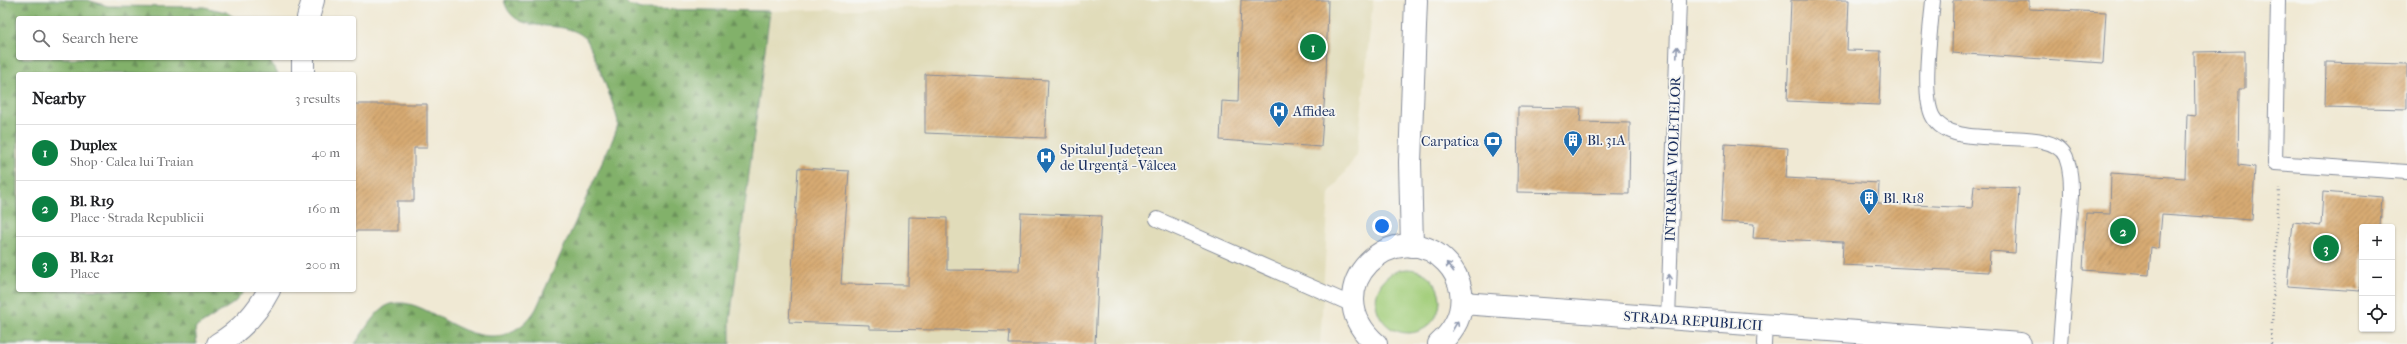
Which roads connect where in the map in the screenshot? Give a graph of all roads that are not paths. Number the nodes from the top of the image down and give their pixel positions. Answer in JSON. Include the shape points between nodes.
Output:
{"nodes":[{"id":1,"x":313,"y":0,"type":"edge"},
{"id":2,"x":1416,"y":0,"type":"edge"},
{"id":3,"x":1679,"y":0,"type":"edge"},
{"id":4,"x":1933,"y":0,"type":"edge"},
{"id":5,"x":2278,"y":0,"type":"edge"},
{"id":6,"x":309,"y":16,"type":"edge"},
{"id":7,"x":304,"y":60,"type":"edge"},
{"id":8,"x":303,"y":72,"type":"edge"},
{"id":9,"x":2407,"y":172,"type":"edge"},
{"id":10,"x":1157,"y":219,"type":"dead end"},
{"id":11,"x":1412,"y":246,"type":"junction"},
{"id":12,"x":268,"y":292,"type":"edge"},
{"id":13,"x":1462,"y":303,"type":"junction"},
{"id":14,"x":1353,"y":305,"type":"junction"},
{"id":15,"x":1668,"y":319,"type":"junction"},
{"id":16,"x":1765,"y":335,"type":"edge"},
{"id":17,"x":218,"y":344,"type":"edge"},
{"id":18,"x":1376,"y":344,"type":"edge"},
{"id":19,"x":1439,"y":344,"type":"edge"},
{"id":20,"x":2020,"y":344,"type":"edge"},
{"id":21,"x":2060,"y":344,"type":"edge"}],
"edges":[{"from":1,"to":6,"type":"main road"},
{"from":2,"to":11,"type":"main road","via":[[1410,162]]},
{"from":15,"to":3,"type":"lane","name":"INTRAREA VIOLETELOR","one_way":true},
{"from":4,"to":21,"type":"lane","via":[[1927,96],[1933,118],[1944,129],[1962,136],[2036,140],[2056,147],[2066,156],[2071,174],[2071,196]]},
{"from":5,"to":9,"type":"lane","via":[[2275,163]]},
{"from":7,"to":8,"type":"main road"},
{"from":10,"to":14,"type":"lane"},
{"from":13,"to":11,"type":"main road","one_way":true,"via":[[1457,277],[1449,265],[1429,250]]},
{"from":11,"to":14,"type":"main road","via":[[1382,251],[1367,263],[1354,286]]},
{"from":12,"to":17,"type":"main road","via":[[260,306],[236,333]]},
{"from":13,"to":15,"type":"main road","name":"STRADA REPUBLICII"},
{"from":19,"to":13,"type":"main road","one_way":true,"via":[[1450,335],[1459,318]]},
{"from":14,"to":18,"type":"main road","via":[[1358,324]]},
{"from":15,"to":16,"type":"main road","name":"STRADA REPUBLICII"},
{"from":16,"to":20,"type":"main road","name":"STRADA REPUBLICII"}]}
